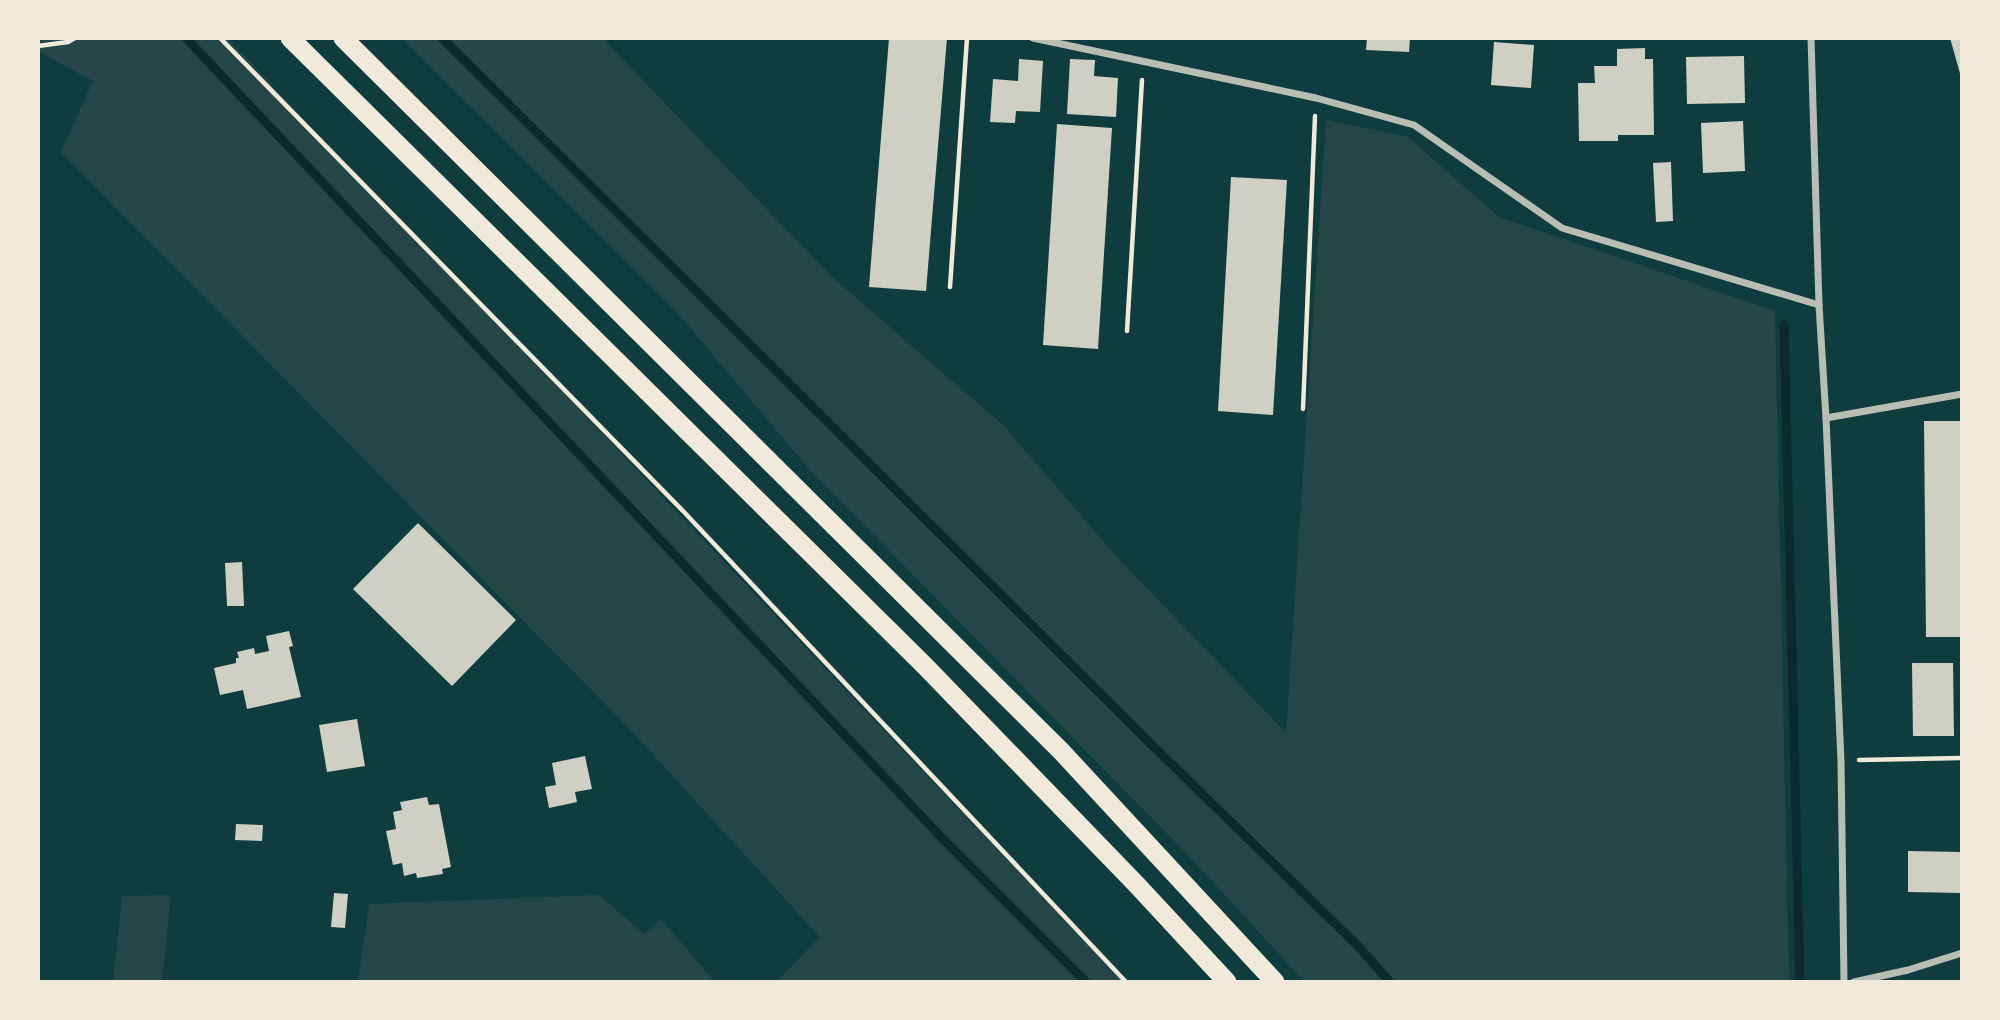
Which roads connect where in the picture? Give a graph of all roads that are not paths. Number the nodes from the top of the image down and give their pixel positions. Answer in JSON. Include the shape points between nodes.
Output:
{"nodes":[{"id":1,"x":290,"y":38,"type":"edge"},
{"id":2,"x":1033,"y":38,"type":"edge"},
{"id":3,"x":1811,"y":38,"type":"edge"},
{"id":4,"x":345,"y":40,"type":"edge"},
{"id":5,"x":1819,"y":304,"type":"junction"},
{"id":6,"x":1962,"y":394,"type":"edge"},
{"id":7,"x":1826,"y":418,"type":"junction"},
{"id":8,"x":1962,"y":953,"type":"edge"},
{"id":9,"x":1227,"y":982,"type":"edge"},
{"id":10,"x":1275,"y":982,"type":"edge"},
{"id":11,"x":1844,"y":982,"type":"edge"},
{"id":12,"x":1854,"y":982,"type":"edge"}],
"edges":[{"from":1,"to":9,"type":"highway","via":[[925,666]]},
{"from":2,"to":5,"type":"street","via":[[1316,98],[1414,125],[1562,228]]},
{"from":3,"to":5,"type":"street"},
{"from":4,"to":10,"type":"highway","via":[[1061,751]]},
{"from":5,"to":7,"type":"street"},
{"from":6,"to":7,"type":"street"},
{"from":7,"to":11,"type":"street","via":[[1841,761]]},
{"from":8,"to":12,"type":"street"}]}
